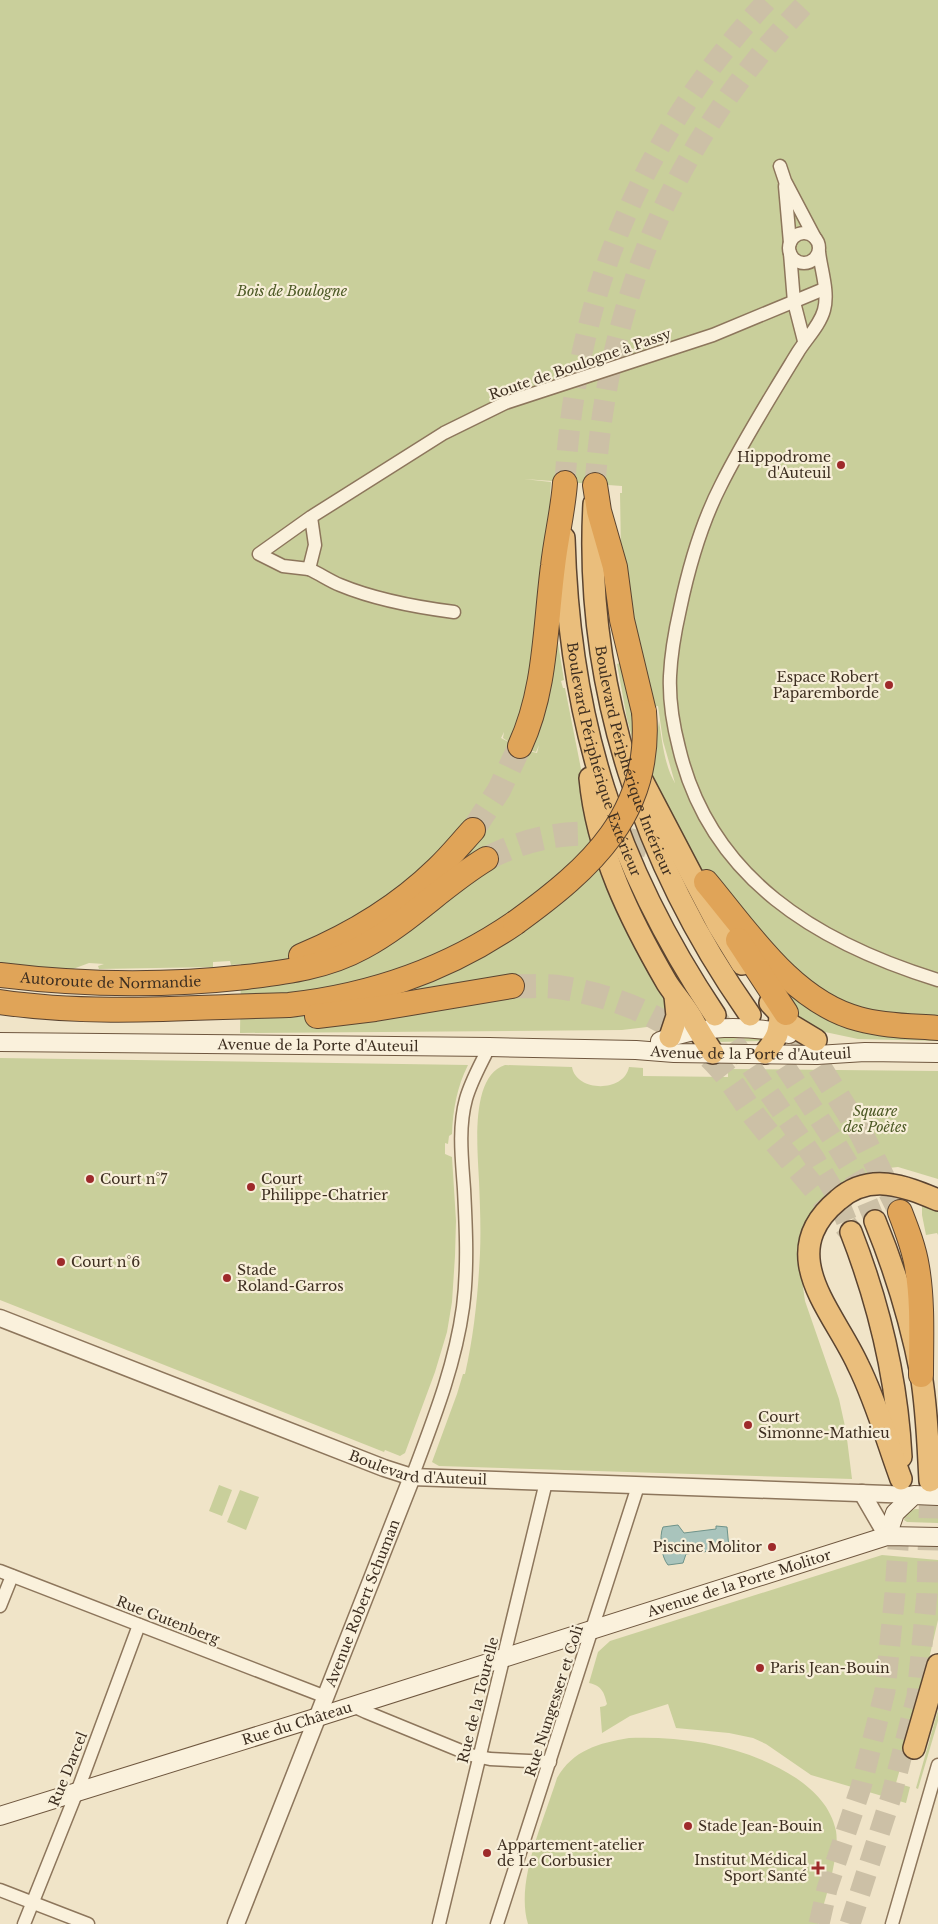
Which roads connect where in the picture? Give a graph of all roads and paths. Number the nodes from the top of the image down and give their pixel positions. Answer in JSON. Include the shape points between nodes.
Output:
{"nodes":[{"id":1,"x":780,"y":166,"type":"dead end"},
{"id":2,"x":785,"y":181,"type":"junction"},
{"id":3,"x":815,"y":238,"type":"junction"},
{"id":4,"x":790,"y":248,"type":"junction"},
{"id":5,"x":819,"y":252,"type":"junction"},
{"id":6,"x":824,"y":289,"type":"junction"},
{"id":7,"x":794,"y":302,"type":"junction"},
{"id":8,"x":804,"y":341,"type":"junction"},
{"id":9,"x":565,"y":483,"type":"joint"},
{"id":10,"x":595,"y":485,"type":"joint"},
{"id":11,"x":310,"y":517,"type":"junction"},
{"id":12,"x":309,"y":569,"type":"junction"},
{"id":13,"x":454,"y":612,"type":"dead end"},
{"id":14,"x":610,"y":701,"type":"junction"},
{"id":15,"x":581,"y":703,"type":"junction"},
{"id":16,"x":520,"y":746,"type":"tunnel mouth"},
{"id":17,"x":473,"y":830,"type":"tunnel mouth"},
{"id":18,"x":486,"y":859,"type":"tunnel mouth"},
{"id":19,"x":0,"y":975,"type":"edge"},
{"id":20,"x":222,"y":980,"type":"junction"},
{"id":21,"x":938,"y":980,"type":"edge"},
{"id":22,"x":512,"y":986,"type":"tunnel mouth"},
{"id":23,"x":675,"y":996,"type":"junction"},
{"id":24,"x":0,"y":1002,"type":"edge"},
{"id":25,"x":126,"y":1009,"type":"junction"},
{"id":26,"x":715,"y":1014,"type":"tunnel mouth"},
{"id":27,"x":750,"y":1015,"type":"dead end"},
{"id":28,"x":782,"y":1020,"type":"junction"},
{"id":29,"x":938,"y":1028,"type":"edge"},
{"id":30,"x":698,"y":1031,"type":"junction"},
{"id":31,"x":670,"y":1037,"type":"junction"},
{"id":32,"x":816,"y":1040,"type":"joint"},
{"id":33,"x":0,"y":1042,"type":"edge"},
{"id":34,"x":489,"y":1047,"type":"junction"},
{"id":35,"x":636,"y":1050,"type":"junction"},
{"id":36,"x":865,"y":1052,"type":"junction"},
{"id":37,"x":713,"y":1053,"type":"junction"},
{"id":38,"x":765,"y":1053,"type":"junction"},
{"id":39,"x":938,"y":1053,"type":"edge"},
{"id":40,"x":938,"y":1200,"type":"edge"},
{"id":41,"x":900,"y":1212,"type":"tunnel mouth"},
{"id":42,"x":876,"y":1221,"type":"tunnel mouth"},
{"id":43,"x":851,"y":1232,"type":"dead end"},
{"id":44,"x":0,"y":1318,"type":"edge"},
{"id":45,"x":921,"y":1375,"type":"junction"},
{"id":46,"x":412,"y":1477,"type":"junction"},
{"id":47,"x":546,"y":1482,"type":"junction"},
{"id":48,"x":638,"y":1486,"type":"junction"},
{"id":49,"x":908,"y":1487,"type":"junction"},
{"id":50,"x":934,"y":1488,"type":"edge"},
{"id":51,"x":862,"y":1493,"type":"junction"},
{"id":52,"x":887,"y":1536,"type":"junction"},
{"id":53,"x":938,"y":1537,"type":"edge"},
{"id":54,"x":6,"y":1573,"type":"edge"},
{"id":55,"x":0,"y":1606,"type":"edge"},
{"id":56,"x":139,"y":1625,"type":"junction"},
{"id":57,"x":592,"y":1629,"type":"junction"},
{"id":58,"x":502,"y":1658,"type":"junction"},
{"id":59,"x":938,"y":1665,"type":"edge"},
{"id":60,"x":326,"y":1697,"type":"junction"},
{"id":61,"x":354,"y":1706,"type":"junction"},
{"id":62,"x":318,"y":1717,"type":"junction"},
{"id":63,"x":914,"y":1748,"type":"dead end"},
{"id":64,"x":480,"y":1757,"type":"junction"},
{"id":65,"x":550,"y":1762,"type":"junction"},
{"id":66,"x":938,"y":1765,"type":"edge"},
{"id":67,"x":76,"y":1792,"type":"junction"},
{"id":68,"x":933,"y":1801,"type":"edge"},
{"id":69,"x":0,"y":1816,"type":"edge"},
{"id":70,"x":0,"y":1890,"type":"edge"},
{"id":71,"x":32,"y":1903,"type":"junction"},
{"id":72,"x":24,"y":1924,"type":"edge"},
{"id":73,"x":88,"y":1924,"type":"edge"},
{"id":74,"x":236,"y":1924,"type":"edge"},
{"id":75,"x":439,"y":1924,"type":"edge"},
{"id":76,"x":497,"y":1924,"type":"edge"},
{"id":77,"x":892,"y":1924,"type":"edge"}],
"edges":[{"from":1,"to":2,"type":"street"},
{"from":2,"to":3,"type":"street"},
{"from":2,"to":4,"type":"street"},
{"from":3,"to":4,"type":"street","via":[[801,234],[796,236]]},
{"from":3,"to":5,"type":"street"},
{"from":4,"to":5,"type":"street","via":[[796,261],[805,263],[814,260]]},
{"from":4,"to":7,"type":"street"},
{"from":5,"to":6,"type":"street"},
{"from":6,"to":7,"type":"street","name":"Route de Boulogne à Passy"},
{"from":6,"to":8,"type":"street","via":[[824,312]]},
{"from":7,"to":8,"type":"street"},
{"from":7,"to":11,"type":"street","name":"Route de Boulogne à Passy","via":[[713,335],[505,403],[444,433]]},
{"from":8,"to":21,"type":"street","via":[[733,462],[697,543],[672,659],[670,688],[676,735],[686,773],[704,815],[724,847],[759,885],[793,913],[841,943],[883,962]]},
{"from":9,"to":15,"type":"highway","name":"Boulevard Périphérique Extérieur","via":[[566,591]]},
{"from":9,"to":16,"type":"highway","via":[[539,689]]},
{"from":10,"to":14,"type":"highway","name":"Boulevard Périphérique Intérieur","via":[[594,590]]},
{"from":10,"to":25,"type":"highway","bridge":true,"via":[[615,567],[622,620],[644,712],[646,739],[642,772],[634,796],[620,823],[601,847],[574,876],[516,923],[457,957],[411,977],[363,993],[316,1002]]},
{"from":11,"to":12,"type":"street","via":[[315,545]]},
{"from":11,"to":12,"type":"street","name":"Route de Boulogne à Passy","via":[[259,554],[282,566]]},
{"from":12,"to":13,"type":"street","via":[[340,585],[387,600]]},
{"from":14,"to":27,"type":"highway","name":"Boulevard Périphérique Intérieur","via":[[627,769],[663,865],[697,932]]},
{"from":14,"to":28,"type":"highway","via":[[641,779],[718,925]]},
{"from":15,"to":23,"type":"highway","via":[[594,810],[603,848],[627,909]]},
{"from":15,"to":26,"type":"highway","name":"Boulevard Périphérique Extérieur","via":[[599,775],[631,863],[677,956]]},
{"from":17,"to":20,"type":"highway","via":[[437,869],[370,922],[301,956]]},
{"from":18,"to":20,"type":"highway","via":[[385,934],[354,952],[304,969]]},
{"from":19,"to":20,"type":"highway","name":"Autoroute de Normandie","via":[[72,982]]},
{"from":22,"to":25,"type":"highway","via":[[375,1009],[298,1017]]},
{"from":23,"to":30,"type":"highway"},
{"from":23,"to":31,"type":"highway","via":[[677,1016]]},
{"from":24,"to":25,"type":"highway","name":"Autoroute de Normandie"},
{"from":28,"to":29,"type":"highway","via":[[706,882],[780,969],[822,1002],[860,1020]]},
{"from":28,"to":30,"type":"main road","name":"Avenue de la Porte d'Auteuil","via":[[745,1028]]},
{"from":28,"to":32,"type":"highway"},
{"from":28,"to":38,"type":"highway","via":[[777,1039]]},
{"from":30,"to":31,"type":"main road","name":"Avenue de la Porte d'Auteuil"},
{"from":30,"to":37,"type":"highway"},
{"from":31,"to":35,"type":"main road","name":"Avenue de la Porte d'Auteuil"},
{"from":32,"to":36,"type":"main road","name":"Avenue de la Porte d'Auteuil"},
{"from":33,"to":34,"type":"main road","name":"Avenue de la Porte d'Auteuil"},
{"from":34,"to":35,"type":"main road","name":"Avenue de la Porte d'Auteuil"},
{"from":34,"to":46,"type":"street","via":[[466,1099],[463,1116],[463,1307],[451,1369]]},
{"from":35,"to":37,"type":"main road","name":"Avenue de la Porte d'Auteuil"},
{"from":36,"to":38,"type":"main road","name":"Avenue de la Porte d'Auteuil","via":[[817,1055]]},
{"from":36,"to":39,"type":"main road","name":"Avenue de la Porte d'Auteuil"},
{"from":37,"to":38,"type":"main road","name":"Avenue de la Porte d'Auteuil"},
{"from":40,"to":49,"type":"highway","via":[[890,1184],[853,1190],[825,1212],[814,1230],[809,1250],[815,1287],[859,1366]]},
{"from":41,"to":45,"type":"highway","via":[[918,1268]]},
{"from":42,"to":45,"type":"highway","via":[[899,1287]]},
{"from":43,"to":49,"type":"highway","via":[[872,1288],[890,1363]]},
{"from":44,"to":46,"type":"street","name":"Boulevard d'Auteuil"},
{"from":45,"to":50,"type":"highway"},
{"from":46,"to":47,"type":"street","name":"Boulevard d'Auteuil"},
{"from":46,"to":60,"type":"street","name":"Avenue Robert Schuman"},
{"from":47,"to":48,"type":"street","name":"Boulevard d'Auteuil"},
{"from":47,"to":58,"type":"street","name":"Rue de la Tourelle"},
{"from":48,"to":51,"type":"street","name":"Boulevard d'Auteuil"},
{"from":48,"to":57,"type":"street","name":"Rue Nungesser et Coli"},
{"from":49,"to":50,"type":"main road","name":"Boulevard d'Auteuil"},
{"from":49,"to":51,"type":"street","name":"Boulevard d'Auteuil"},
{"from":49,"to":52,"type":"main road"},
{"from":51,"to":52,"type":"street"},
{"from":52,"to":53,"type":"main road"},
{"from":52,"to":57,"type":"main road","name":"Avenue de la Porte Molitor"},
{"from":54,"to":55,"type":"street"},
{"from":54,"to":56,"type":"street","name":"Rue Gutenberg"},
{"from":56,"to":60,"type":"street","name":"Rue Gutenberg"},
{"from":56,"to":67,"type":"street","name":"Rue Darcel"},
{"from":57,"to":58,"type":"main road","name":"Rue du Château"},
{"from":57,"to":65,"type":"street","name":"Rue Nungesser et Coli"},
{"from":58,"to":61,"type":"main road","name":"Rue du Château"},
{"from":58,"to":64,"type":"street","name":"Rue de la Tourelle"},
{"from":59,"to":63,"type":"highway"},
{"from":60,"to":62,"type":"street","name":"Avenue Robert Schuman"},
{"from":61,"to":62,"type":"main road","name":"Rue du Château"},
{"from":61,"to":64,"type":"street"},
{"from":62,"to":67,"type":"main road","name":"Rue du Château"},
{"from":62,"to":74,"type":"street","name":"Avenue Robert Schuman"},
{"from":64,"to":65,"type":"street"},
{"from":64,"to":75,"type":"street","name":"Rue de la Tourelle"},
{"from":65,"to":76,"type":"street","name":"Rue Nungesser et Coli"},
{"from":66,"to":68,"type":"street"},
{"from":67,"to":69,"type":"main road","name":"Rue du Château"},
{"from":67,"to":71,"type":"street","name":"Rue Darcel"},
{"from":68,"to":77,"type":"street"},
{"from":70,"to":71,"type":"street"},
{"from":71,"to":72,"type":"street","name":"Rue Darcel"},
{"from":71,"to":73,"type":"street"}]}
